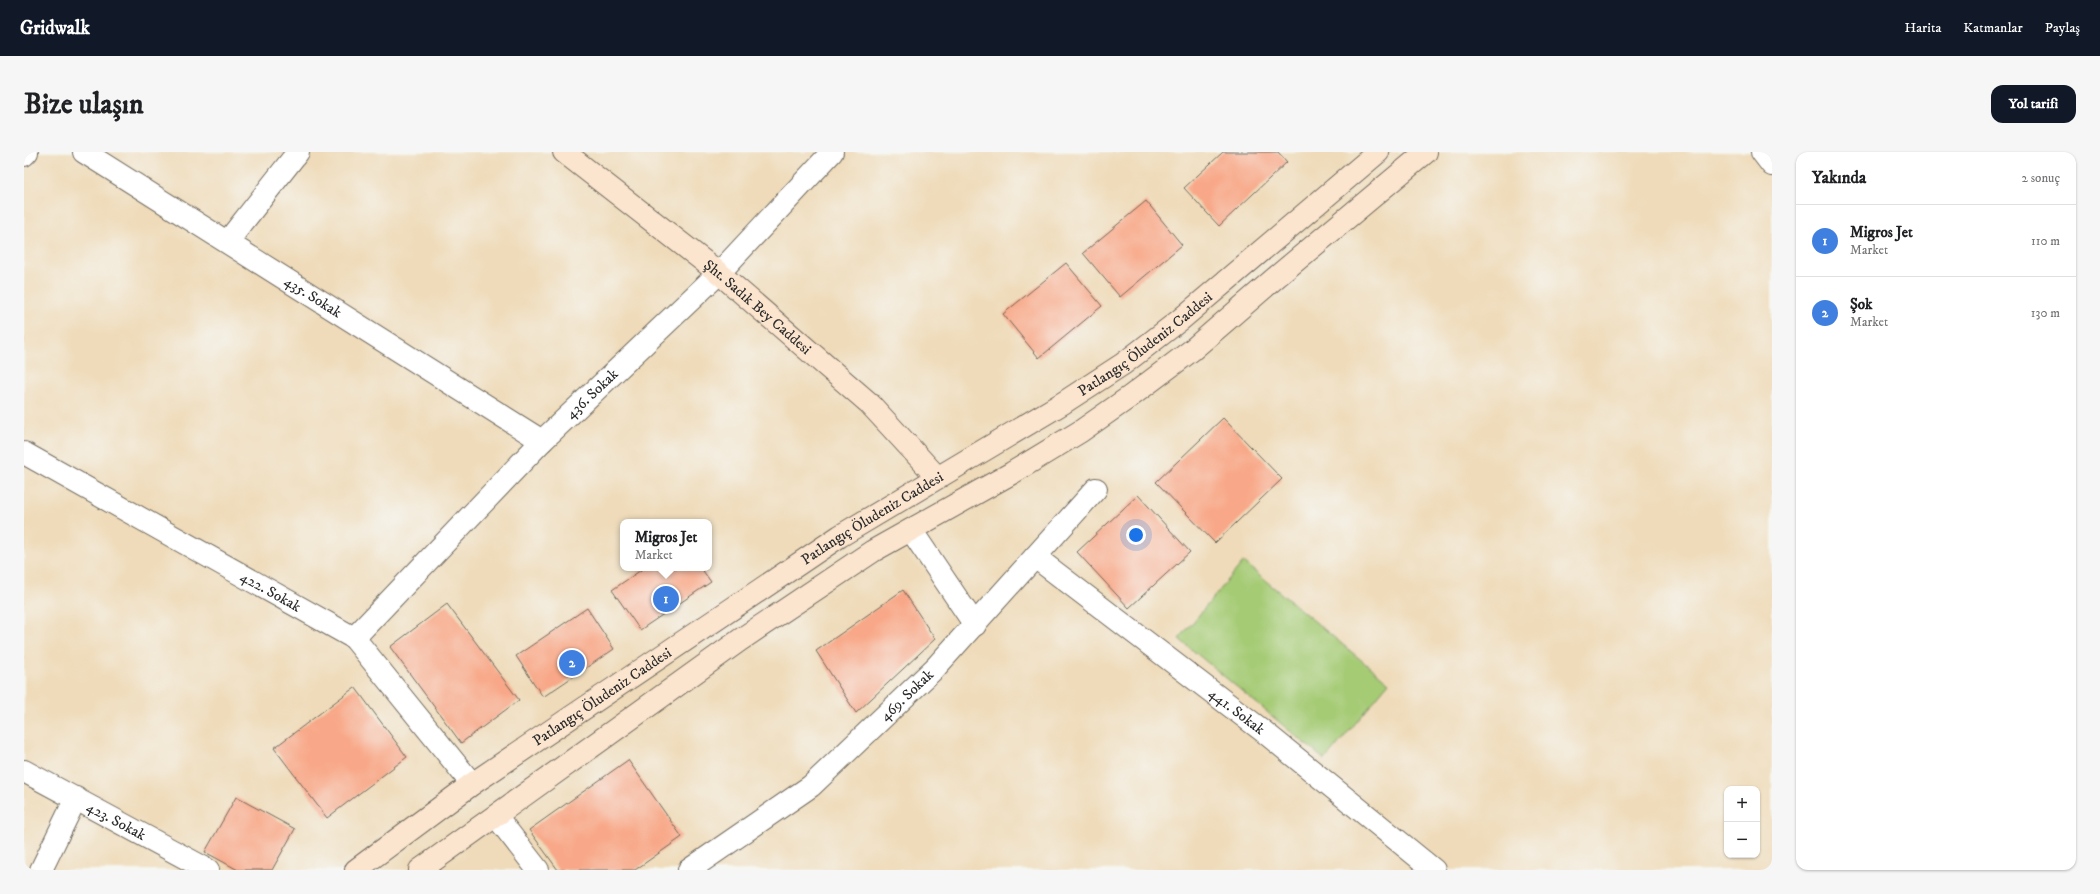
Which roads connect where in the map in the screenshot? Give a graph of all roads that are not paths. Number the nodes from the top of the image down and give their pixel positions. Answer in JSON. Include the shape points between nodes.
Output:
{"nodes":[{"id":1,"x":27,"y":152,"type":"edge"},
{"id":2,"x":84,"y":152,"type":"edge"},
{"id":3,"x":298,"y":152,"type":"edge"},
{"id":4,"x":564,"y":152,"type":"edge"},
{"id":5,"x":832,"y":152,"type":"edge"},
{"id":6,"x":1378,"y":152,"type":"edge"},
{"id":7,"x":1426,"y":152,"type":"edge"},
{"id":8,"x":1762,"y":152,"type":"edge"},
{"id":9,"x":24,"y":155,"type":"edge"},
{"id":10,"x":1772,"y":165,"type":"edge"},
{"id":11,"x":228,"y":241,"type":"junction"},
{"id":12,"x":719,"y":273,"type":"junction"},
{"id":13,"x":542,"y":441,"type":"junction"},
{"id":14,"x":26,"y":460,"type":"edge"},
{"id":15,"x":937,"y":477,"type":"junction"},
{"id":16,"x":1096,"y":489,"type":"dead end"},
{"id":17,"x":911,"y":530,"type":"junction"},
{"id":18,"x":1035,"y":557,"type":"junction"},
{"id":19,"x":975,"y":625,"type":"junction"},
{"id":20,"x":354,"y":638,"type":"junction"},
{"id":21,"x":24,"y":771,"type":"edge"},
{"id":22,"x":472,"y":784,"type":"junction"},
{"id":23,"x":76,"y":798,"type":"junction"},
{"id":24,"x":496,"y":816,"type":"junction"},
{"id":25,"x":41,"y":870,"type":"edge"},
{"id":26,"x":208,"y":870,"type":"edge"},
{"id":27,"x":356,"y":870,"type":"edge"},
{"id":28,"x":420,"y":870,"type":"edge"},
{"id":29,"x":538,"y":870,"type":"edge"},
{"id":30,"x":689,"y":870,"type":"edge"},
{"id":31,"x":1434,"y":870,"type":"edge"}],
"edges":[{"from":1,"to":9,"type":"street"},
{"from":2,"to":11,"type":"street","name":"435. Sokak"},
{"from":3,"to":11,"type":"street"},
{"from":4,"to":12,"type":"main road","name":"Şht. Sadık Bey Caddesi"},
{"from":5,"to":12,"type":"street","name":"436. Sokak"},
{"from":6,"to":15,"type":"main road","name":"Patlangıç Öludeniz Caddesi","via":[[1186,315],[1124,364]]},
{"from":7,"to":17,"type":"main road","name":"Patlangıç Öludeniz Caddesi","via":[[1192,350],[1130,396],[1071,437]]},
{"from":8,"to":10,"type":"street"},
{"from":11,"to":13,"type":"street","name":"435. Sokak"},
{"from":12,"to":13,"type":"street","name":"436. Sokak"},
{"from":12,"to":15,"type":"main road","name":"Şht. Sadık Bey Caddesi","via":[[868,403]]},
{"from":13,"to":20,"type":"street","name":"436. Sokak"},
{"from":14,"to":20,"type":"street","name":"422. Sokak"},
{"from":15,"to":22,"type":"main road","name":"Patlangıç Öludeniz Caddesi","via":[[827,544]]},
{"from":16,"to":18,"type":"street","name":"469. Sokak"},
{"from":17,"to":19,"type":"street"},
{"from":17,"to":24,"type":"main road","name":"Patlangıç Öludeniz Caddesi","via":[[873,551],[740,640]]},
{"from":18,"to":19,"type":"street","name":"469. Sokak"},
{"from":18,"to":31,"type":"street","name":"441. Sokak","via":[[1263,731]]},
{"from":19,"to":30,"type":"street","name":"469. Sokak","via":[[935,668],[811,786]]},
{"from":20,"to":22,"type":"street","name":"422. Sokak"},
{"from":21,"to":23,"type":"street","name":"423. Sokak"},
{"from":22,"to":27,"type":"main road","name":"Patlangıç Öludeniz Caddesi"},
{"from":23,"to":25,"type":"street"},
{"from":23,"to":26,"type":"street","name":"423. Sokak"},
{"from":24,"to":28,"type":"main road","name":"Patlangıç Öludeniz Caddesi"},
{"from":24,"to":29,"type":"street"}]}
